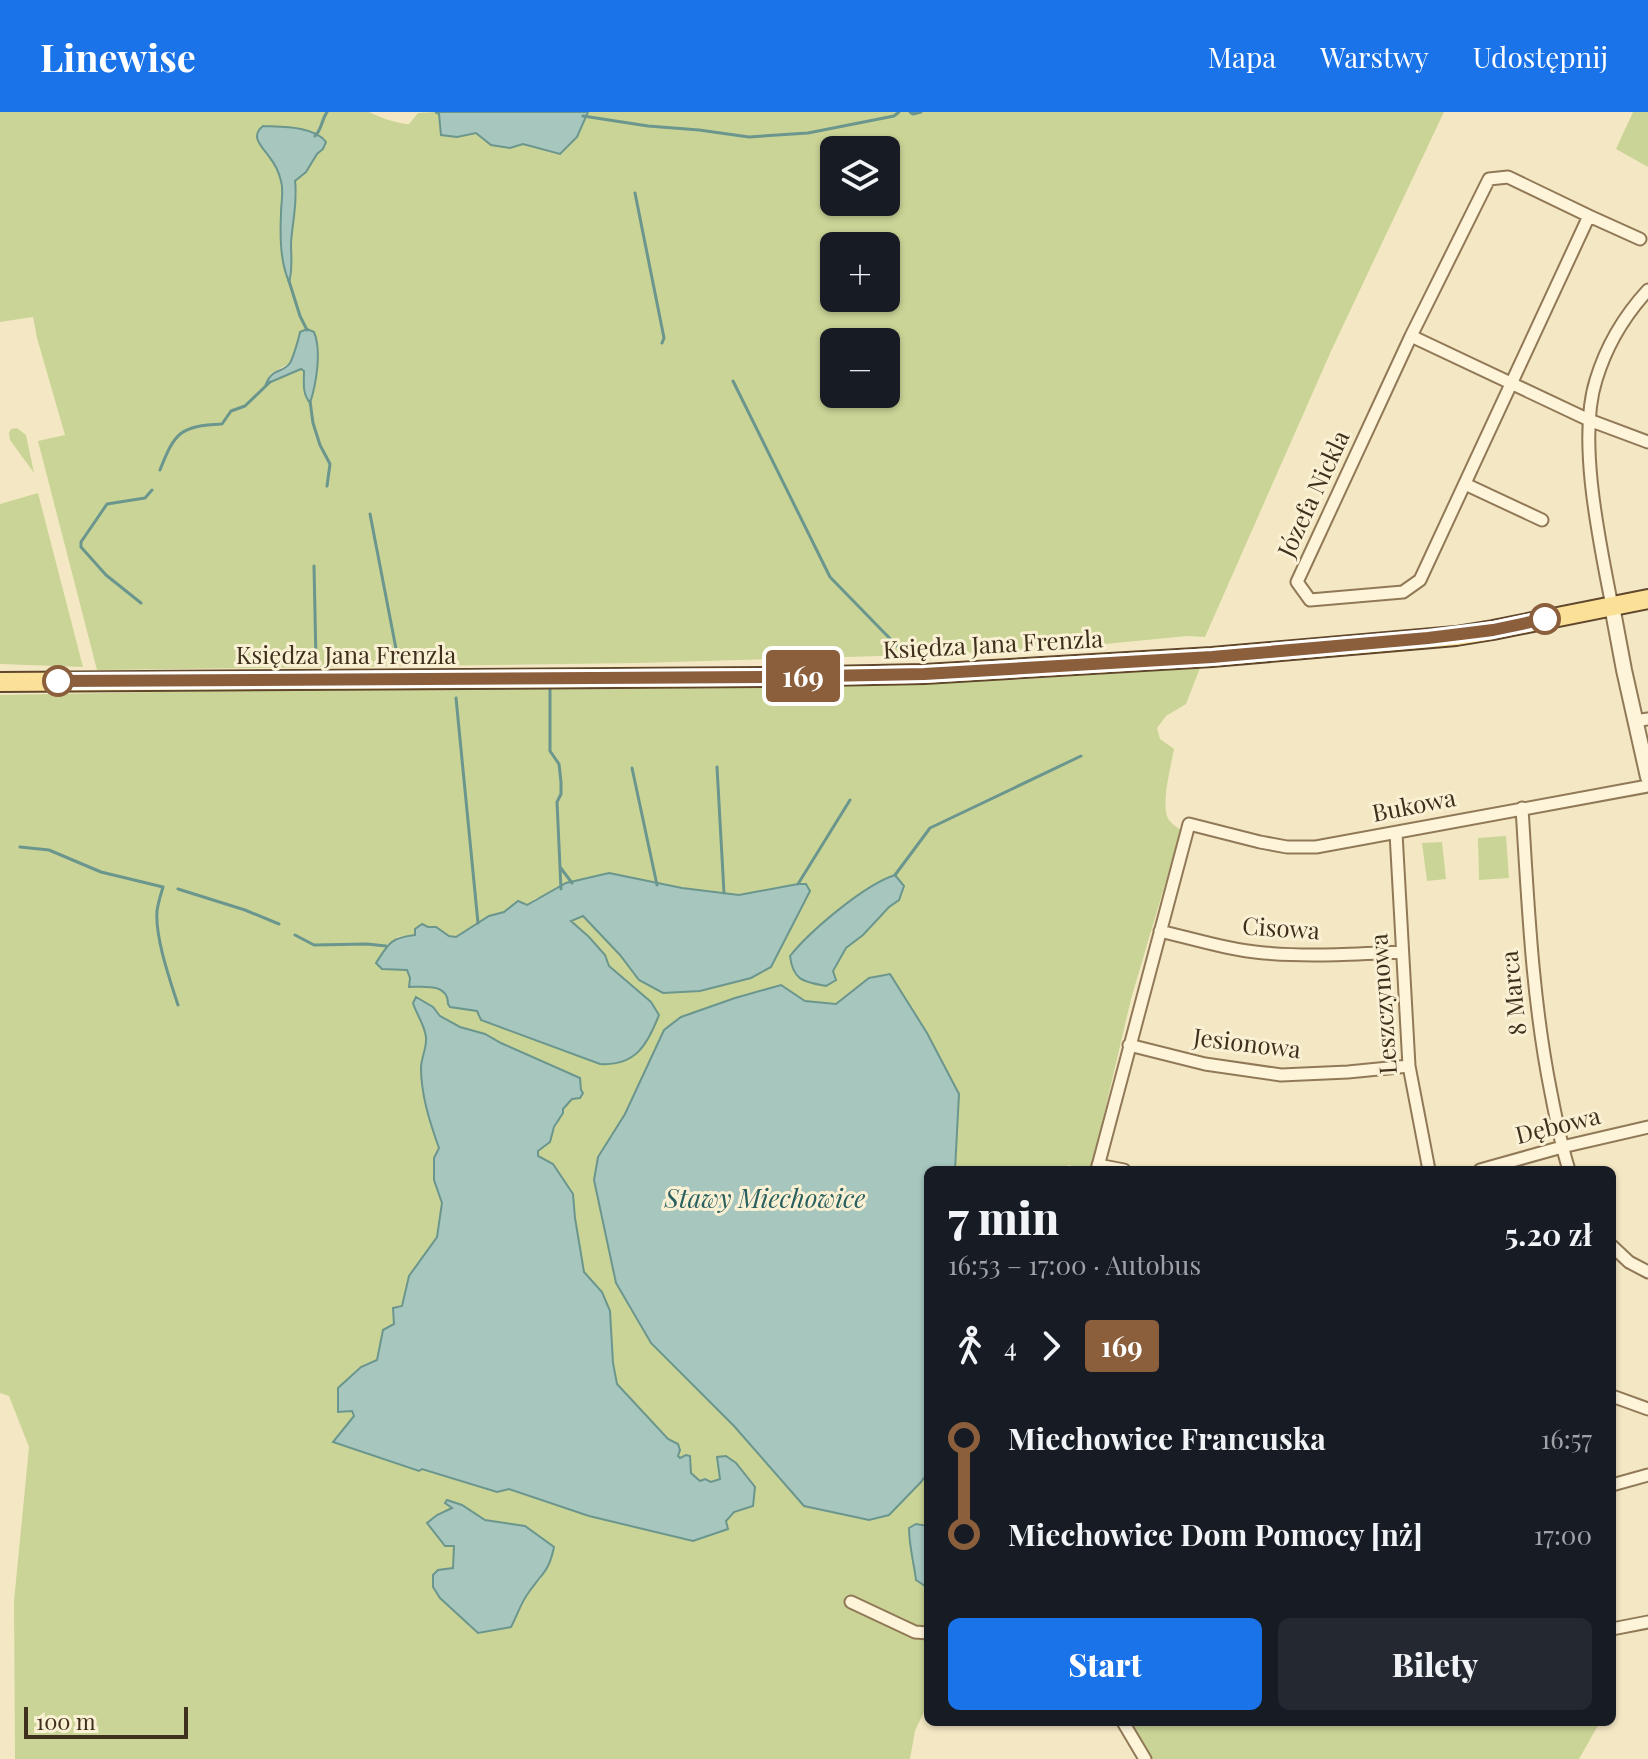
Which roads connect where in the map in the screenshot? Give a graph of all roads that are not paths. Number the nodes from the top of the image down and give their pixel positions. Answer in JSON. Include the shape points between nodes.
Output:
{"nodes":[{"id":1,"x":1589,"y":216,"type":"junction"},
{"id":2,"x":1640,"y":239,"type":"dead end"},
{"id":3,"x":1648,"y":290,"type":"edge"},
{"id":4,"x":1411,"y":336,"type":"junction"},
{"id":5,"x":1512,"y":383,"type":"junction"},
{"id":6,"x":1589,"y":420,"type":"junction"},
{"id":7,"x":1647,"y":444,"type":"edge"},
{"id":8,"x":1465,"y":484,"type":"junction"},
{"id":9,"x":1542,"y":520,"type":"dead end"},
{"id":10,"x":1648,"y":599,"type":"edge"},
{"id":11,"x":1612,"y":606,"type":"junction"},
{"id":12,"x":0,"y":682,"type":"edge"},
{"id":13,"x":1642,"y":720,"type":"edge"},
{"id":14,"x":1648,"y":777,"type":"edge"},
{"id":15,"x":1648,"y":786,"type":"edge"},
{"id":16,"x":1522,"y":808,"type":"junction"},
{"id":17,"x":1396,"y":833,"type":"junction"},
{"id":18,"x":1160,"y":931,"type":"junction"},
{"id":19,"x":1401,"y":952,"type":"junction"},
{"id":20,"x":1129,"y":1045,"type":"junction"},
{"id":21,"x":1409,"y":1066,"type":"junction"},
{"id":22,"x":1648,"y":1127,"type":"edge"},
{"id":23,"x":1562,"y":1147,"type":"junction"},
{"id":24,"x":1098,"y":1166,"type":"edge"},
{"id":25,"x":1428,"y":1166,"type":"edge"},
{"id":26,"x":1494,"y":1166,"type":"edge"},
{"id":27,"x":1568,"y":1166,"type":"edge"},
{"id":28,"x":1616,"y":1250,"type":"edge"},
{"id":29,"x":1648,"y":1272,"type":"edge"},
{"id":30,"x":1616,"y":1397,"type":"edge"},
{"id":31,"x":1648,"y":1409,"type":"edge"},
{"id":32,"x":1648,"y":1475,"type":"edge"},
{"id":33,"x":1616,"y":1484,"type":"edge"},
{"id":34,"x":851,"y":1602,"type":"dead end"},
{"id":35,"x":1648,"y":1622,"type":"edge"},
{"id":36,"x":1616,"y":1628,"type":"edge"},
{"id":37,"x":924,"y":1633,"type":"edge"},
{"id":38,"x":1125,"y":1726,"type":"edge"},
{"id":39,"x":1145,"y":1759,"type":"edge"}],
"edges":[{"from":1,"to":2,"type":"street","name":"Józefa Nickla"},
{"from":1,"to":4,"type":"street","name":"Józefa Nickla","via":[[1508,177],[1489,179]]},
{"from":1,"to":5,"type":"street","name":"Józefa Nickla"},
{"from":3,"to":6,"type":"street","via":[[1629,310],[1610,345],[1595,381]]},
{"from":4,"to":5,"type":"street"},
{"from":4,"to":8,"type":"street","name":"Józefa Nickla","via":[[1297,582],[1310,600],[1403,592],[1420,580]]},
{"from":5,"to":6,"type":"street"},
{"from":5,"to":8,"type":"street","name":"Józefa Nickla"},
{"from":6,"to":7,"type":"street"},
{"from":6,"to":11,"type":"street","via":[[1592,486]]},
{"from":8,"to":9,"type":"street"},
{"from":10,"to":11,"type":"main road","name":"Księdza Jana Frenzla"},
{"from":11,"to":12,"type":"main road","name":"Księdza Jana Frenzla","via":[[1456,636],[983,671]]},
{"from":11,"to":13,"type":"street"},
{"from":13,"to":14,"type":"street"},
{"from":15,"to":16,"type":"street","name":"Bukowa"},
{"from":16,"to":17,"type":"street","name":"Bukowa"},
{"from":16,"to":23,"type":"street","name":"8 Marca","via":[[1532,969]]},
{"from":17,"to":18,"type":"street","name":"Bukowa","via":[[1287,847],[1189,824]]},
{"from":17,"to":19,"type":"street","name":"Leszczynowa"},
{"from":18,"to":19,"type":"street","name":"Cisowa","via":[[1263,953]]},
{"from":18,"to":20,"type":"street"},
{"from":19,"to":21,"type":"street","name":"Leszczynowa"},
{"from":20,"to":21,"type":"street","name":"Jesionowa","via":[[1281,1075]]},
{"from":20,"to":24,"type":"street"},
{"from":21,"to":25,"type":"street","name":"Leszczynowa"},
{"from":22,"to":23,"type":"street","name":"Dębowa"},
{"from":23,"to":26,"type":"street","name":"Dębowa"},
{"from":23,"to":27,"type":"street","name":"8 Marca"},
{"from":28,"to":29,"type":"street"},
{"from":30,"to":31,"type":"street"},
{"from":32,"to":33,"type":"street"},
{"from":34,"to":37,"type":"street"},
{"from":35,"to":36,"type":"street"},
{"from":38,"to":39,"type":"street"}]}
